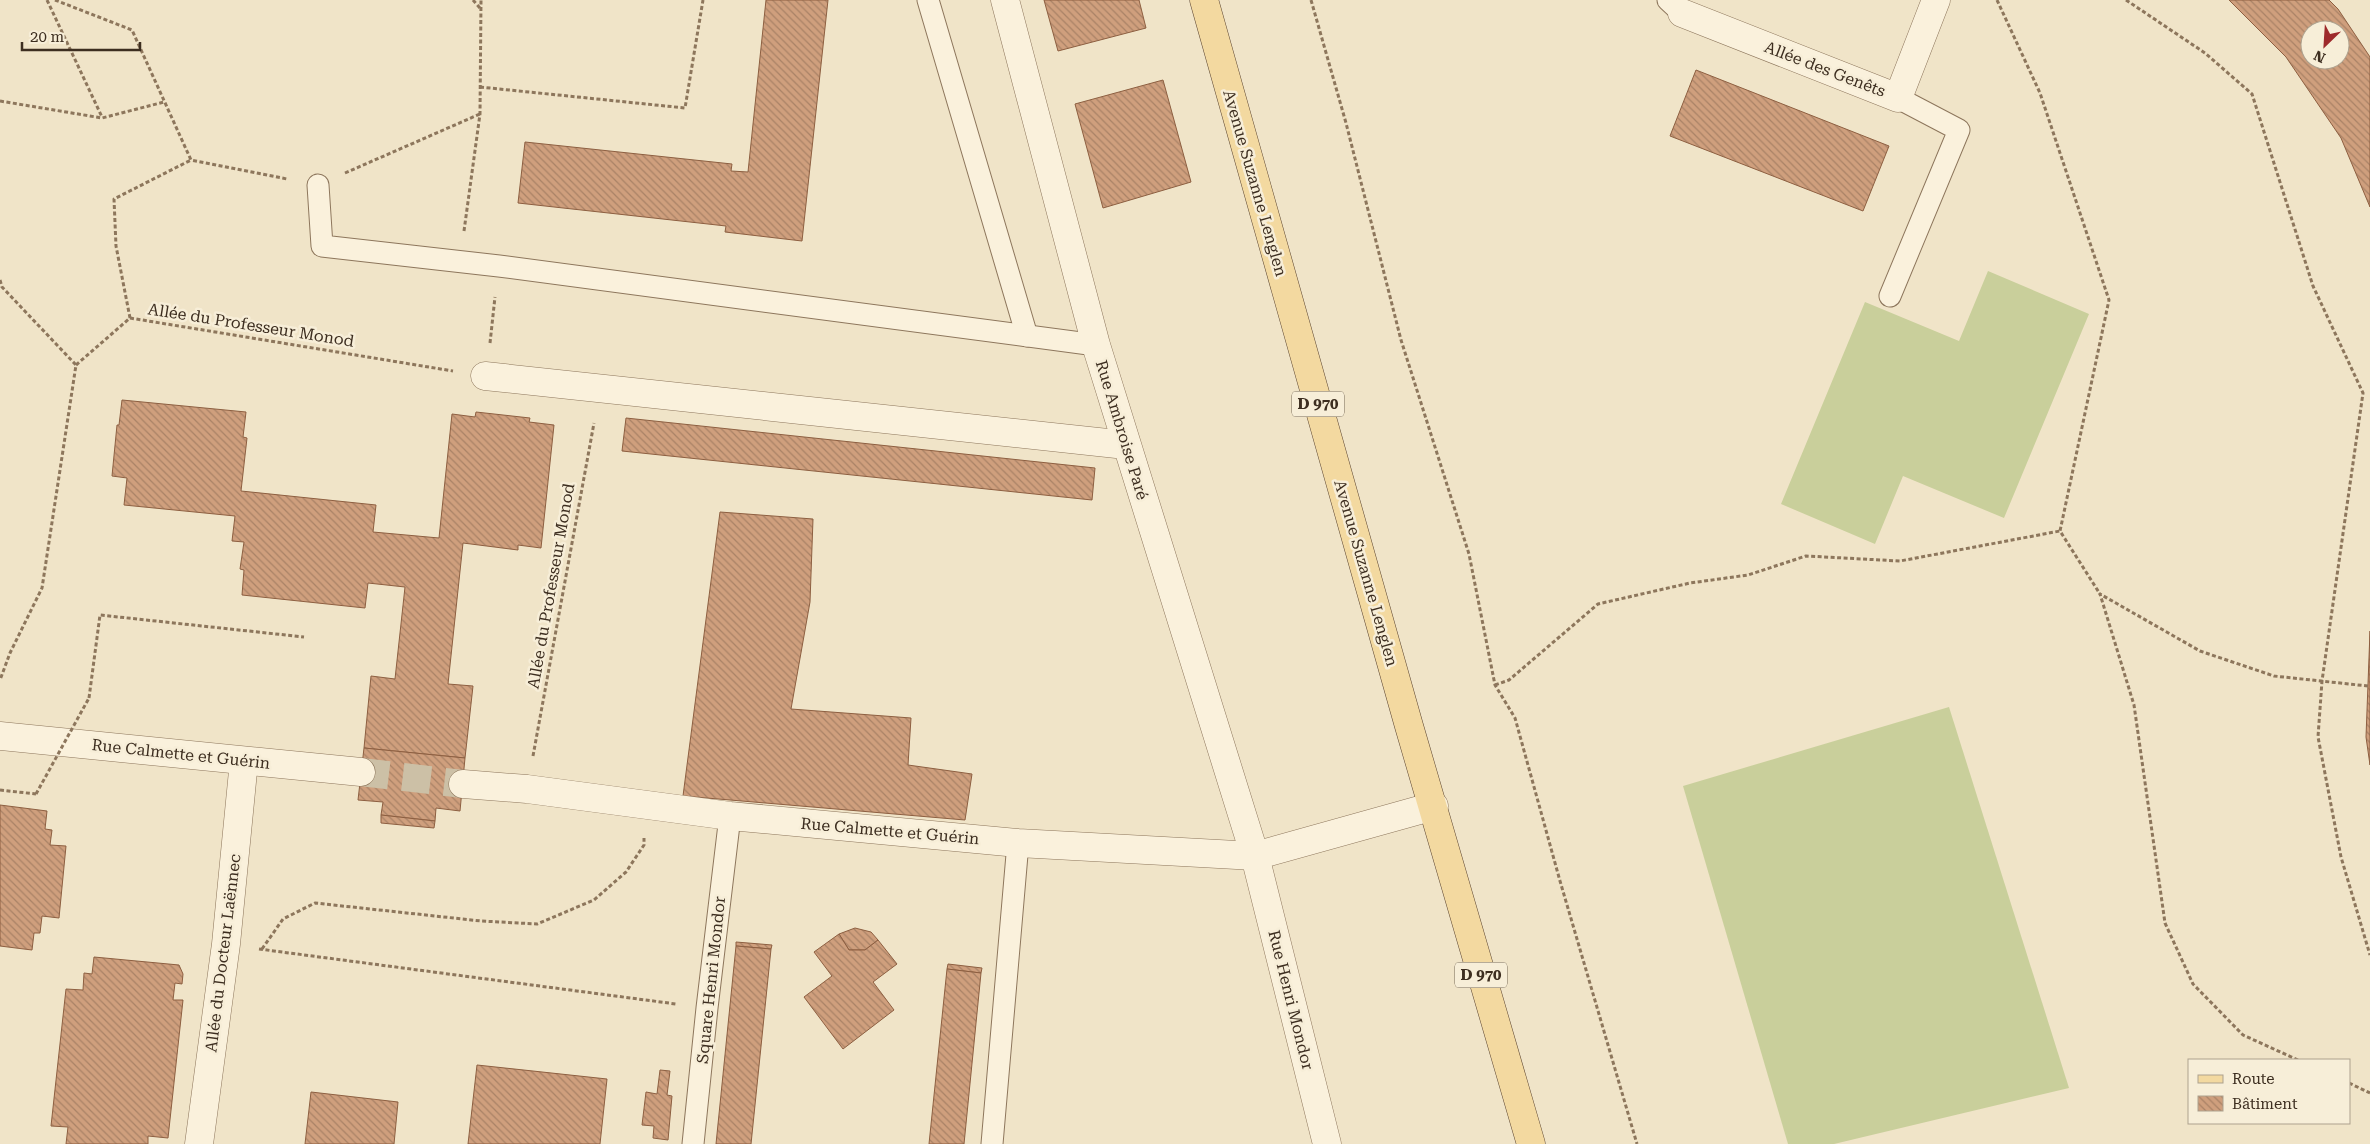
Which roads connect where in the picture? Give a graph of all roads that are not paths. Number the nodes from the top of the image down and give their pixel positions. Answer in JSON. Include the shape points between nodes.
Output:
{"nodes":[{"id":1,"x":928,"y":0,"type":"edge"},
{"id":2,"x":1005,"y":0,"type":"edge"},
{"id":3,"x":1204,"y":0,"type":"edge"},
{"id":4,"x":1936,"y":0,"type":"edge"},
{"id":5,"x":1675,"y":7,"type":"edge"},
{"id":6,"x":1898,"y":98,"type":"junction"},
{"id":7,"x":318,"y":185,"type":"road end"},
{"id":8,"x":1890,"y":296,"type":"dead end"},
{"id":9,"x":1027,"y":336,"type":"junction"},
{"id":10,"x":1096,"y":345,"type":"junction"},
{"id":11,"x":486,"y":376,"type":"road end"},
{"id":12,"x":1126,"y":445,"type":"junction"},
{"id":13,"x":0,"y":736,"type":"edge"},
{"id":14,"x":244,"y":761,"type":"junction"},
{"id":15,"x":361,"y":772,"type":"tunnel mouth"},
{"id":16,"x":463,"y":784,"type":"tunnel mouth"},
{"id":17,"x":1434,"y":806,"type":"junction"},
{"id":18,"x":730,"y":816,"type":"junction"},
{"id":19,"x":1018,"y":843,"type":"junction"},
{"id":20,"x":1256,"y":856,"type":"junction"},
{"id":21,"x":199,"y":1144,"type":"edge"},
{"id":22,"x":693,"y":1144,"type":"edge"},
{"id":23,"x":992,"y":1144,"type":"edge"},
{"id":24,"x":1327,"y":1144,"type":"edge"},
{"id":25,"x":1531,"y":1144,"type":"edge"}],
"edges":[{"from":1,"to":9,"type":"lane"},
{"from":2,"to":10,"type":"street","name":"Rue Ambroise Paré"},
{"from":3,"to":17,"type":"main road","name":"Avenue Suzanne Lenglen","number":"D 970"},
{"from":4,"to":6,"type":"street","name":"Allée des Genêts"},
{"from":5,"to":6,"type":"street","name":"Allée des Genêts"},
{"from":6,"to":8,"type":"lane","via":[[1959,130]]},
{"from":7,"to":9,"type":"lane","via":[[322,246],[499,266]]},
{"from":9,"to":10,"type":"lane"},
{"from":10,"to":12,"type":"street","name":"Rue Ambroise Paré"},
{"from":11,"to":12,"type":"street"},
{"from":12,"to":20,"type":"street","name":"Rue Ambroise Paré"},
{"from":13,"to":14,"type":"street","name":"Rue Calmette et Guérin"},
{"from":14,"to":15,"type":"street","name":"Rue Calmette et Guérin"},
{"from":14,"to":21,"type":"street","name":"Allée du Docteur Laënnec","via":[[226,944]]},
{"from":16,"to":18,"type":"street","name":"Rue Calmette et Guérin","via":[[527,789]]},
{"from":17,"to":20,"type":"street","name":"Rue Calmette et Guérin"},
{"from":17,"to":25,"type":"main road","name":"Avenue Suzanne Lenglen","number":"D 970"},
{"from":18,"to":19,"type":"street","name":"Rue Calmette et Guérin"},
{"from":18,"to":22,"type":"lane","name":"Square Henri Mondor"},
{"from":19,"to":20,"type":"street","name":"Rue Calmette et Guérin"},
{"from":19,"to":23,"type":"lane"},
{"from":20,"to":24,"type":"street","name":"Rue Henri Mondor"}]}
